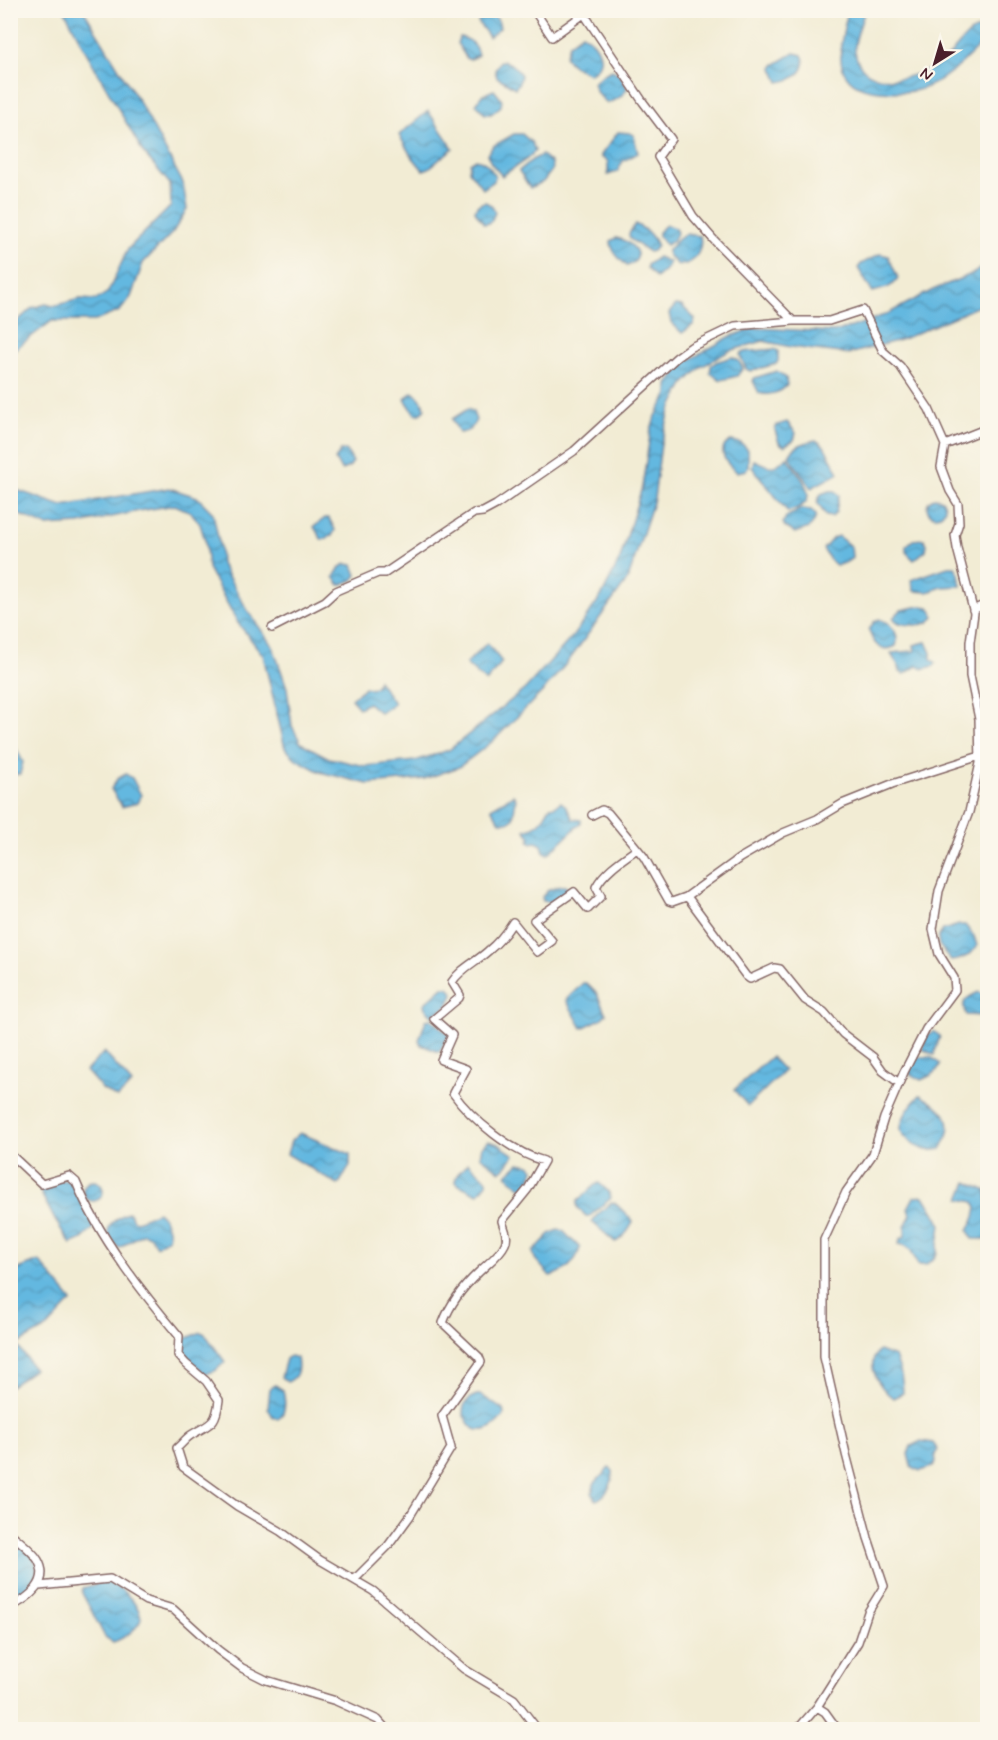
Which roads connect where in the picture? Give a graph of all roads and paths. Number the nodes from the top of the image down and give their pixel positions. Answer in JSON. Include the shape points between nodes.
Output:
{"nodes":[{"id":1,"x":534,"y":10,"type":"edge"},
{"id":2,"x":793,"y":321,"type":"junction"},
{"id":3,"x":987,"y":428,"type":"edge"},
{"id":4,"x":945,"y":446,"type":"junction"},
{"id":5,"x":987,"y":603,"type":"edge"},
{"id":6,"x":973,"y":610,"type":"junction"},
{"id":7,"x":272,"y":628,"type":"dead end"},
{"id":8,"x":980,"y":756,"type":"junction"},
{"id":9,"x":592,"y":815,"type":"dead end"},
{"id":10,"x":637,"y":849,"type":"junction"},
{"id":11,"x":686,"y":897,"type":"junction"},
{"id":12,"x":899,"y":1083,"type":"junction"},
{"id":13,"x":10,"y":1154,"type":"edge"},
{"id":14,"x":10,"y":1533,"type":"edge"},
{"id":15,"x":355,"y":1580,"type":"junction"},
{"id":16,"x":39,"y":1586,"type":"junction"},
{"id":17,"x":10,"y":1607,"type":"edge"},
{"id":18,"x":817,"y":1707,"type":"junction"},
{"id":19,"x":387,"y":1730,"type":"edge"},
{"id":20,"x":538,"y":1730,"type":"edge"},
{"id":21,"x":797,"y":1730,"type":"edge"},
{"id":22,"x":838,"y":1730,"type":"edge"}],
"edges":[{"from":1,"to":2,"type":"street","via":[[552,37],[584,14],[671,139],[658,157],[693,216]]},
{"from":2,"to":4,"type":"street","via":[[829,321],[863,310],[883,351],[900,366],[929,409]]},
{"from":2,"to":7,"type":"street","via":[[735,326],[691,347],[541,476],[496,505],[474,513],[385,573],[336,591],[325,601]]},
{"from":3,"to":4,"type":"street"},
{"from":4,"to":6,"type":"street","via":[[941,467],[957,504],[959,523],[955,535]]},
{"from":5,"to":6,"type":"street"},
{"from":6,"to":8,"type":"street","via":[[970,676],[979,719]]},
{"from":8,"to":11,"type":"street","via":[[842,804],[740,858]]},
{"from":8,"to":12,"type":"street","via":[[969,812],[939,891],[933,929],[939,954],[954,978],[955,990],[926,1029]]},
{"from":9,"to":10,"type":"street","via":[[602,810],[608,813]]},
{"from":10,"to":11,"type":"street","via":[[669,901]]},
{"from":10,"to":15,"type":"street","via":[[599,882],[596,887],[601,896],[588,909],[574,892],[534,920],[552,940],[537,952],[513,922],[489,951],[455,978],[452,982],[459,998],[434,1019],[452,1035],[441,1060],[466,1069],[453,1093],[462,1105],[517,1149],[544,1161],[502,1221],[506,1242],[459,1295],[443,1323],[481,1362],[442,1416],[451,1448],[410,1516]]},
{"from":11,"to":12,"type":"street","via":[[746,976],[750,979],[780,969],[805,1000],[824,1012]]},
{"from":12,"to":18,"type":"street","via":[[873,1154],[846,1192],[824,1240],[824,1357],[868,1538],[884,1586],[868,1612],[858,1642]]},
{"from":13,"to":15,"type":"street","via":[[42,1185],[69,1176],[76,1182],[134,1282],[179,1336],[178,1355],[219,1400],[217,1418],[177,1448],[183,1467]]},
{"from":14,"to":16,"type":"street","via":[[37,1558]]},
{"from":15,"to":20,"type":"street","via":[[464,1668],[514,1699]]},
{"from":16,"to":17,"type":"street"},
{"from":16,"to":19,"type":"street","via":[[110,1579],[147,1601],[173,1610],[242,1668],[266,1680],[336,1701],[378,1720]]},
{"from":18,"to":21,"type":"street"},
{"from":18,"to":22,"type":"street"}]}
